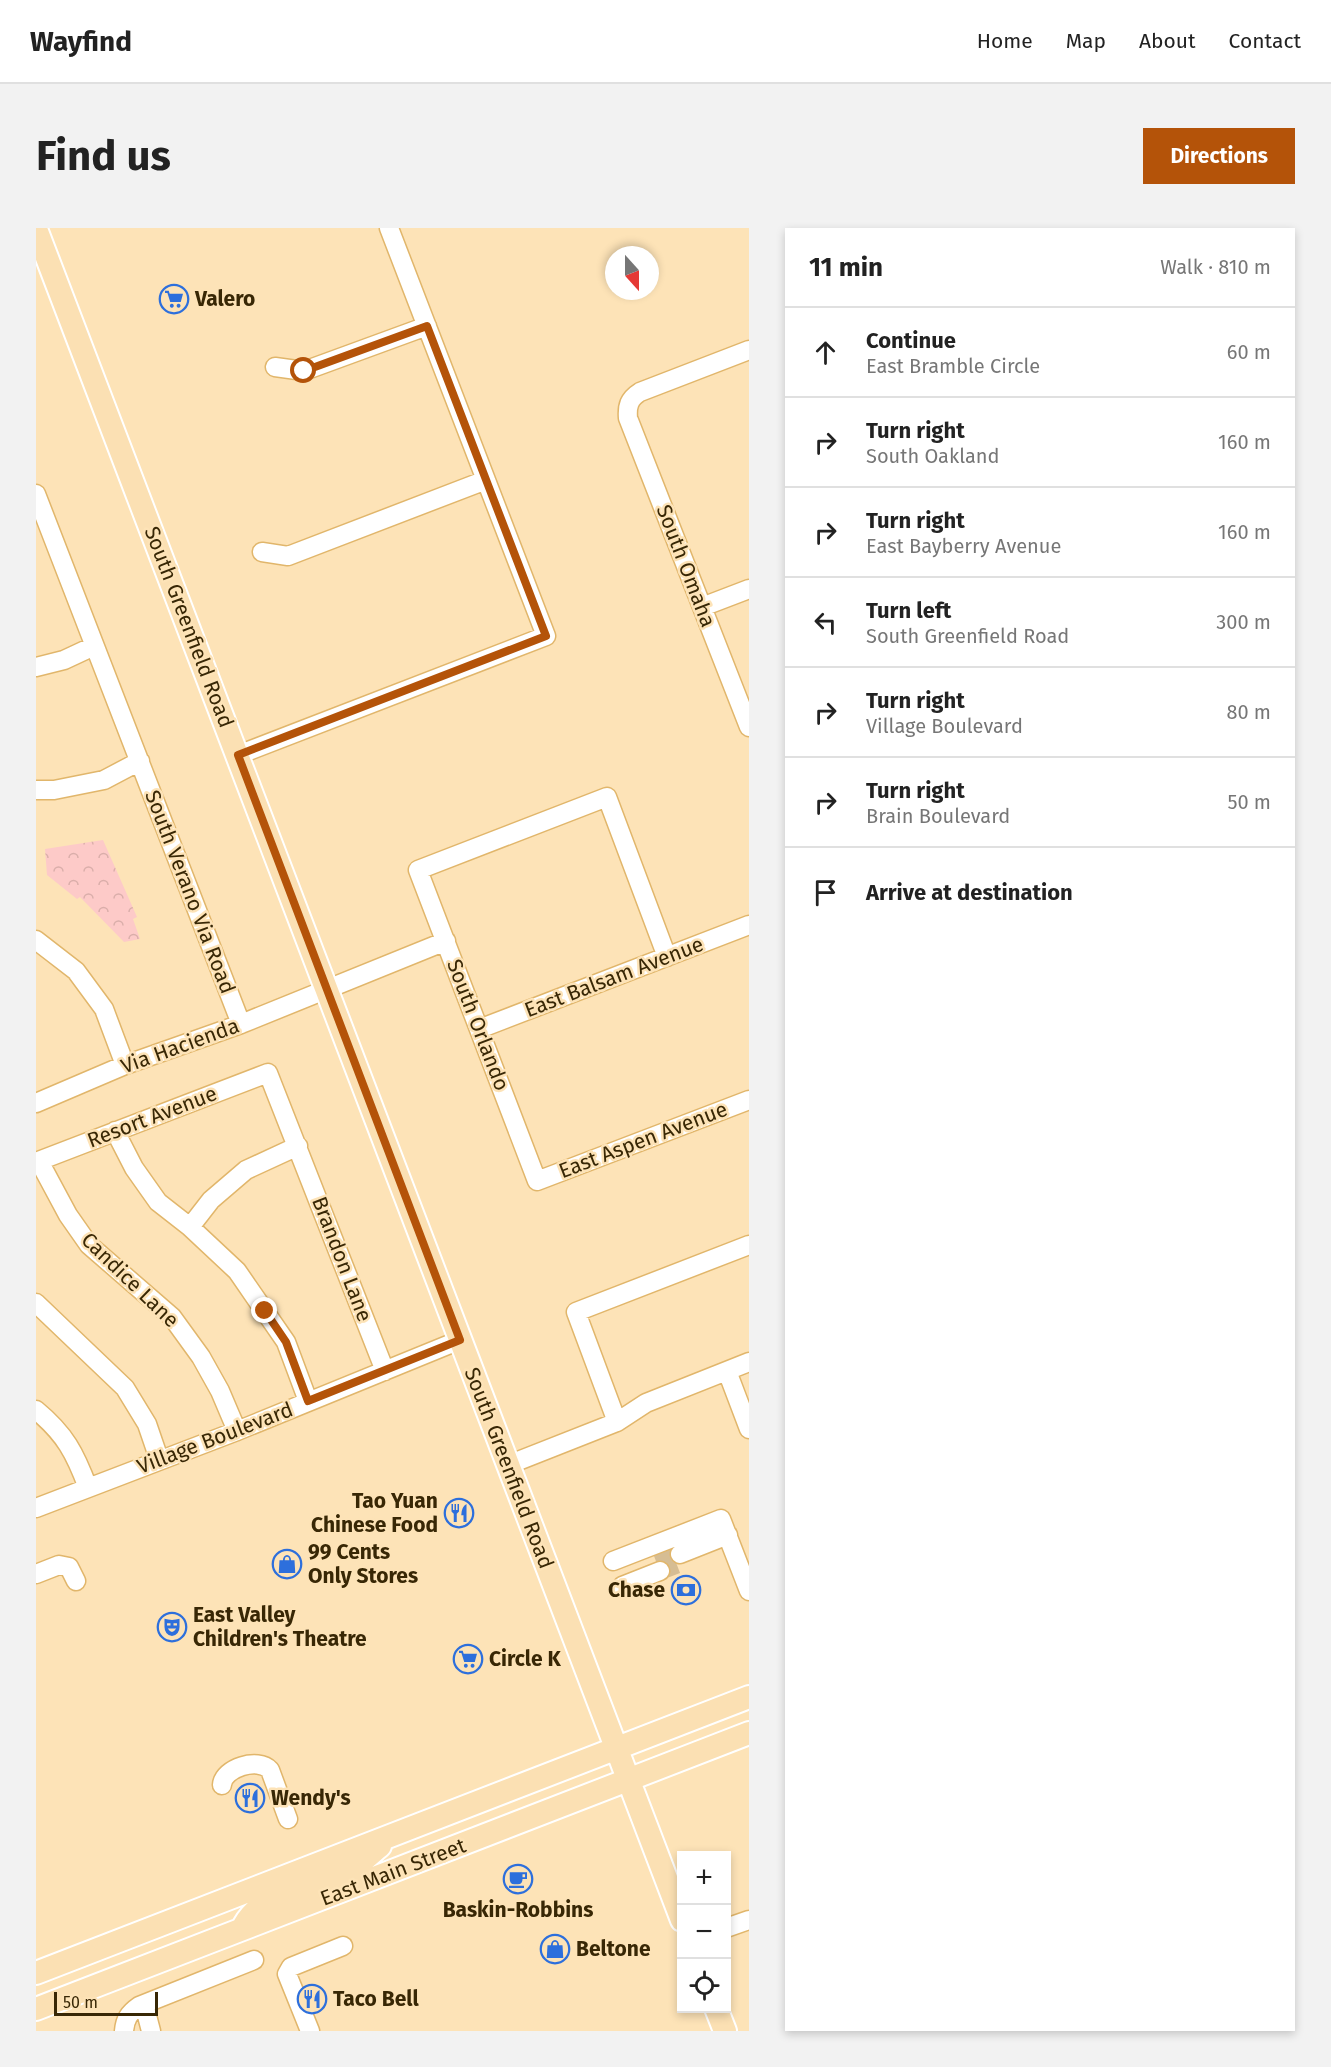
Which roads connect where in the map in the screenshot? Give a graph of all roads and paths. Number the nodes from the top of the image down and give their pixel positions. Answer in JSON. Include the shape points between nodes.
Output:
{"nodes":[{"id":1,"x":389,"y":228,"type":"edge"},
{"id":2,"x":40,"y":231,"type":"edge"},
{"id":3,"x":427,"y":326,"type":"junction"},
{"id":4,"x":749,"y":351,"type":"edge"},
{"id":5,"x":275,"y":367,"type":"dead end"},
{"id":6,"x":486,"y":480,"type":"junction"},
{"id":7,"x":37,"y":500,"type":"edge"},
{"id":8,"x":262,"y":552,"type":"dead end"},
{"id":9,"x":749,"y":589,"type":"edge"},
{"id":10,"x":702,"y":607,"type":"junction"},
{"id":11,"x":94,"y":646,"type":"junction"},
{"id":12,"x":36,"y":667,"type":"edge"},
{"id":13,"x":749,"y":728,"type":"edge"},
{"id":14,"x":238,"y":755,"type":"junction"},
{"id":15,"x":140,"y":761,"type":"junction"},
{"id":16,"x":36,"y":790,"type":"edge"},
{"id":17,"x":749,"y":926,"type":"edge"},
{"id":18,"x":36,"y":940,"type":"edge"},
{"id":19,"x":446,"y":941,"type":"junction"},
{"id":20,"x":667,"y":957,"type":"junction"},
{"id":21,"x":326,"y":990,"type":"junction"},
{"id":22,"x":241,"y":1023,"type":"junction"},
{"id":23,"x":479,"y":1029,"type":"junction"},
{"id":24,"x":125,"y":1065,"type":"junction"},
{"id":25,"x":268,"y":1073,"type":"joint"},
{"id":26,"x":749,"y":1100,"type":"edge"},
{"id":27,"x":36,"y":1103,"type":"edge"},
{"id":28,"x":115,"y":1131,"type":"junction"},
{"id":29,"x":298,"y":1146,"type":"junction"},
{"id":30,"x":38,"y":1162,"type":"edge"},
{"id":31,"x":537,"y":1181,"type":"joint"},
{"id":32,"x":190,"y":1227,"type":"junction"},
{"id":33,"x":749,"y":1245,"type":"edge"},
{"id":34,"x":36,"y":1303,"type":"edge"},
{"id":35,"x":460,"y":1340,"type":"junction"},
{"id":36,"x":749,"y":1362,"type":"edge"},
{"id":37,"x":385,"y":1371,"type":"junction"},
{"id":38,"x":728,"y":1371,"type":"junction"},
{"id":39,"x":308,"y":1401,"type":"junction"},
{"id":40,"x":36,"y":1410,"type":"edge"},
{"id":41,"x":617,"y":1422,"type":"junction"},
{"id":42,"x":749,"y":1429,"type":"edge"},
{"id":43,"x":237,"y":1431,"type":"junction"},
{"id":44,"x":159,"y":1459,"type":"junction"},
{"id":45,"x":508,"y":1465,"type":"junction"},
{"id":46,"x":88,"y":1488,"type":"junction"},
{"id":47,"x":36,"y":1508,"type":"edge"},
{"id":48,"x":728,"y":1536,"type":"junction"},
{"id":49,"x":680,"y":1554,"type":"tunnel mouth"},
{"id":50,"x":657,"y":1563,"type":"tunnel mouth"},
{"id":51,"x":36,"y":1574,"type":"edge"},
{"id":52,"x":76,"y":1581,"type":"dead end"},
{"id":53,"x":749,"y":1591,"type":"edge"},
{"id":54,"x":749,"y":1696,"type":"edge"},
{"id":55,"x":749,"y":1733,"type":"edge"},
{"id":56,"x":622,"y":1764,"type":"junction"},
{"id":57,"x":222,"y":1785,"type":"dead end"},
{"id":58,"x":288,"y":1819,"type":"dead end"},
{"id":59,"x":397,"y":1832,"type":"junction"},
{"id":60,"x":231,"y":1897,"type":"junction"},
{"id":61,"x":677,"y":1909,"type":"edge"},
{"id":62,"x":749,"y":1920,"type":"edge"},
{"id":63,"x":731,"y":1926,"type":"edge"},
{"id":64,"x":242,"y":1929,"type":"junction"},
{"id":65,"x":343,"y":1946,"type":"dead end"},
{"id":66,"x":254,"y":1960,"type":"dead end"},
{"id":67,"x":36,"y":1973,"type":"edge"},
{"id":68,"x":89,"y":1989,"type":"junction"},
{"id":69,"x":140,"y":2007,"type":"junction"},
{"id":70,"x":36,"y":2009,"type":"edge"},
{"id":71,"x":718,"y":2013,"type":"edge"},
{"id":72,"x":124,"y":2031,"type":"edge"},
{"id":73,"x":136,"y":2031,"type":"edge"},
{"id":74,"x":143,"y":2031,"type":"edge"},
{"id":75,"x":152,"y":2031,"type":"edge"},
{"id":76,"x":310,"y":2031,"type":"edge"},
{"id":77,"x":725,"y":2031,"type":"edge"}],
"edges":[{"from":1,"to":3,"type":"street"},
{"from":2,"to":14,"type":"main road","name":"South Greenfield Road"},
{"from":3,"to":5,"type":"street","via":[[304,371]]},
{"from":3,"to":6,"type":"street"},
{"from":4,"to":10,"type":"street","name":"South Omaha","via":[[640,392],[629,403],[628,418]]},
{"from":6,"to":8,"type":"street","via":[[288,556]]},
{"from":6,"to":14,"type":"street","via":[[546,636]]},
{"from":7,"to":11,"type":"street","name":"South Verano Via Road"},
{"from":9,"to":10,"type":"street"},
{"from":10,"to":13,"type":"street","name":"South Omaha"},
{"from":11,"to":12,"type":"street"},
{"from":11,"to":15,"type":"street","name":"South Verano Via Road"},
{"from":14,"to":21,"type":"main road","name":"South Greenfield Road"},
{"from":15,"to":16,"type":"street","via":[[104,780]]},
{"from":15,"to":22,"type":"street","name":"South Verano Via Road"},
{"from":17,"to":20,"type":"street","name":"East Balsam Avenue"},
{"from":18,"to":24,"type":"street","via":[[76,971],[104,1009]]},
{"from":19,"to":20,"type":"street","name":"South Orlando","via":[[418,870],[607,796]]},
{"from":19,"to":21,"type":"street","name":"Via Hacienda"},
{"from":19,"to":23,"type":"street","name":"South Orlando"},
{"from":20,"to":23,"type":"street","name":"East Balsam Avenue"},
{"from":21,"to":22,"type":"street","name":"Via Hacienda"},
{"from":21,"to":35,"type":"main road","name":"South Greenfield Road"},
{"from":22,"to":24,"type":"street","name":"Via Hacienda"},
{"from":23,"to":31,"type":"street","name":"South Orlando"},
{"from":24,"to":27,"type":"street","name":"Via Hacienda"},
{"from":25,"to":28,"type":"street","name":"Resort Avenue"},
{"from":25,"to":29,"type":"street","name":"Brandon Lane"},
{"from":26,"to":31,"type":"street","name":"East Aspen Avenue"},
{"from":28,"to":30,"type":"street","name":"Resort Avenue"},
{"from":28,"to":32,"type":"street","via":[[158,1202]]},
{"from":29,"to":32,"type":"street","via":[[246,1170],[211,1200]]},
{"from":29,"to":37,"type":"street","name":"Brandon Lane"},
{"from":30,"to":43,"type":"street","name":"Candice Lane","via":[[88,1245],[172,1317],[201,1357]]},
{"from":32,"to":39,"type":"street","via":[[237,1271],[286,1342]]},
{"from":33,"to":41,"type":"street","via":[[576,1312]]},
{"from":34,"to":44,"type":"street","via":[[125,1388],[147,1424]]},
{"from":35,"to":37,"type":"street","name":"Village Boulevard"},
{"from":35,"to":45,"type":"main road","name":"South Greenfield Road"},
{"from":36,"to":38,"type":"street"},
{"from":37,"to":39,"type":"street","name":"Village Boulevard"},
{"from":38,"to":41,"type":"street","via":[[646,1403]]},
{"from":38,"to":42,"type":"street"},
{"from":39,"to":43,"type":"street","name":"Village Boulevard"},
{"from":40,"to":46,"type":"street","via":[[54,1425],[75,1455]]},
{"from":41,"to":45,"type":"street"},
{"from":43,"to":44,"type":"street","name":"Village Boulevard"},
{"from":44,"to":46,"type":"street","name":"Village Boulevard"},
{"from":45,"to":56,"type":"main road","name":"South Greenfield Road"},
{"from":46,"to":47,"type":"street","name":"Village Boulevard"},
{"from":48,"to":49,"type":"street"},
{"from":48,"to":50,"type":"street","via":[[722,1519],[618,1574]]},
{"from":48,"to":53,"type":"street"},
{"from":51,"to":52,"type":"street","via":[[59,1565],[69,1567]]},
{"from":54,"to":56,"type":"main road","name":"East Main Street"},
{"from":55,"to":56,"type":"main road","name":"East Main Street"},
{"from":56,"to":59,"type":"main road","name":"East Main Street"},
{"from":56,"to":61,"type":"main road","name":"South Greenfield Road"},
{"from":56,"to":64,"type":"main road","name":"East Main Street"},
{"from":57,"to":58,"type":"street","via":[[226,1774],[254,1762],[266,1766]]},
{"from":59,"to":60,"type":"main road","name":"East Main Street"},
{"from":59,"to":64,"type":"main road","via":[[354,1867],[287,1892],[257,1908]]},
{"from":60,"to":67,"type":"main road","name":"East Main Street"},
{"from":60,"to":68,"type":"main road","via":[[216,1922],[118,1963]]},
{"from":62,"to":63,"type":"street"},
{"from":64,"to":68,"type":"main road","name":"East Main Street"},
{"from":65,"to":76,"type":"street","via":[[288,1970]]},
{"from":66,"to":69,"type":"street"},
{"from":68,"to":70,"type":"main road","name":"East Main Street"},
{"from":69,"to":72,"type":"street","via":[[125,2021]]},
{"from":69,"to":73,"type":"street"},
{"from":69,"to":74,"type":"street"},
{"from":69,"to":75,"type":"street","via":[[145,2008]]},
{"from":71,"to":77,"type":"main road"}]}
